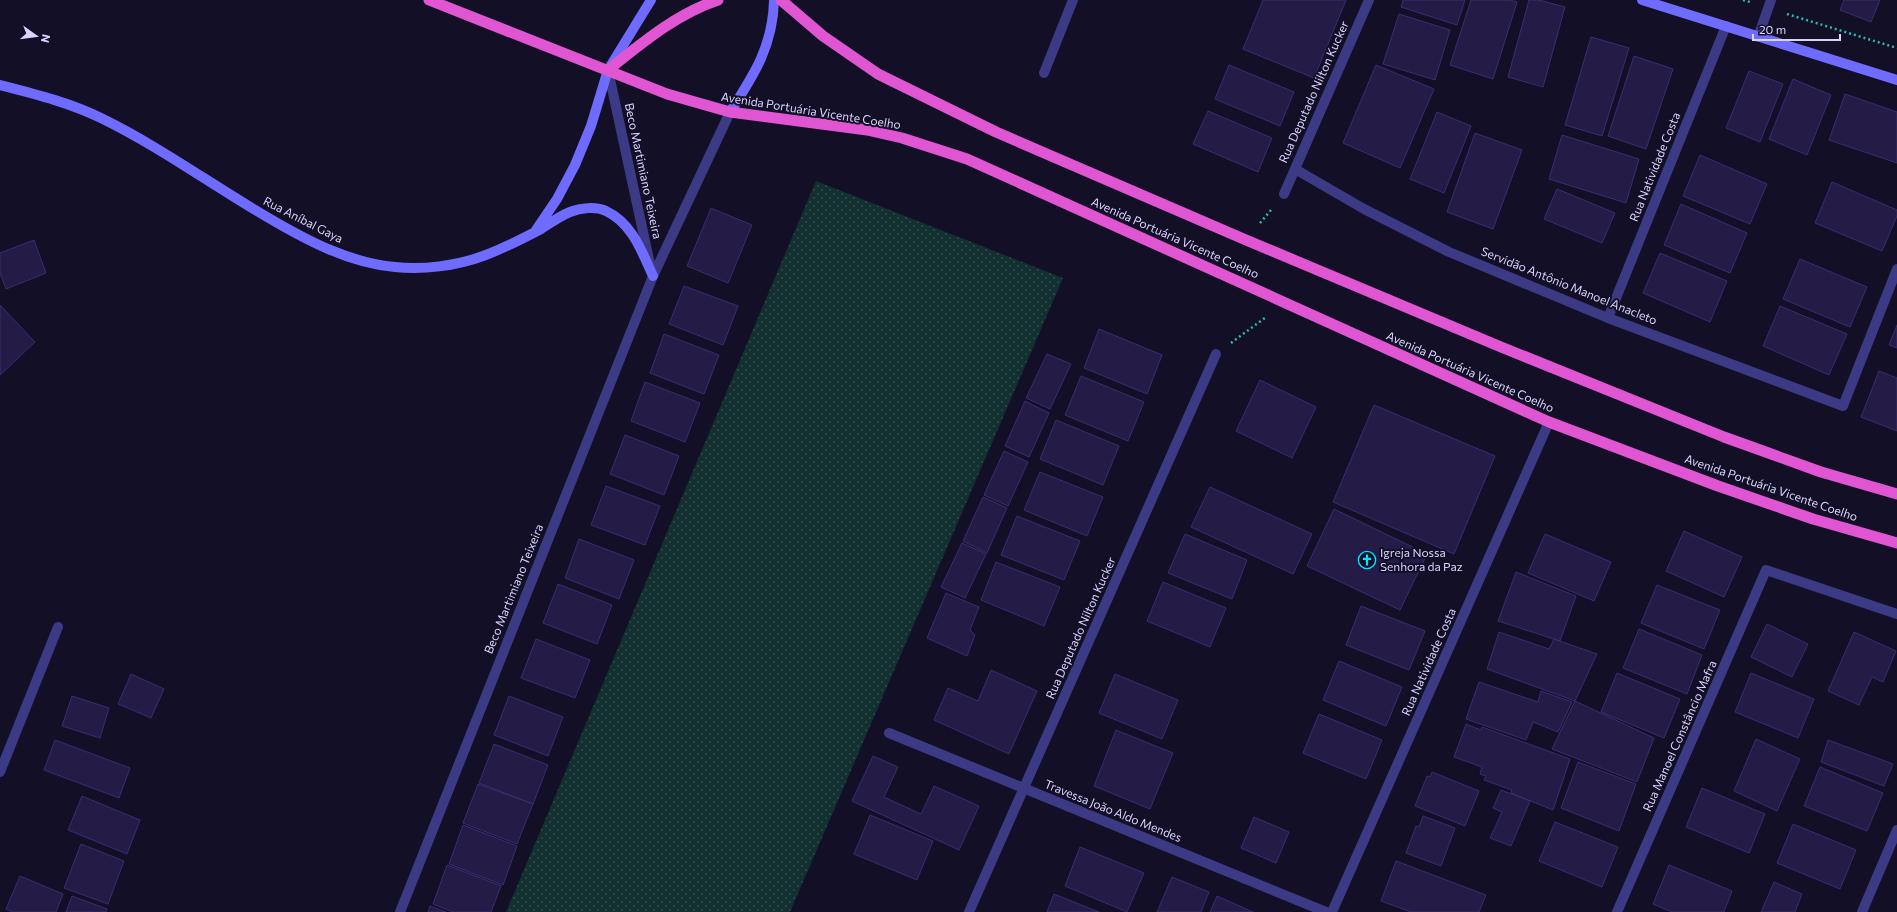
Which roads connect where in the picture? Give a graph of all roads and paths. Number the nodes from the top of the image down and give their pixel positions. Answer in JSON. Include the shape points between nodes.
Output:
{"nodes":[{"id":1,"x":429,"y":0,"type":"edge"},
{"id":2,"x":651,"y":0,"type":"edge"},
{"id":3,"x":718,"y":0,"type":"edge"},
{"id":4,"x":774,"y":0,"type":"edge"},
{"id":5,"x":781,"y":0,"type":"edge"},
{"id":6,"x":1073,"y":0,"type":"edge"},
{"id":7,"x":1369,"y":0,"type":"edge"},
{"id":8,"x":1642,"y":0,"type":"edge"},
{"id":9,"x":1743,"y":0,"type":"edge"},
{"id":10,"x":1770,"y":4,"type":"edge"},
{"id":11,"x":1726,"y":26,"type":"junction"},
{"id":12,"x":1758,"y":37,"type":"junction"},
{"id":13,"x":1897,"y":48,"type":"edge"},
{"id":14,"x":608,"y":70,"type":"junction"},
{"id":15,"x":1044,"y":73,"type":"dead end"},
{"id":16,"x":1897,"y":80,"type":"edge"},
{"id":17,"x":0,"y":86,"type":"edge"},
{"id":18,"x":730,"y":112,"type":"junction"},
{"id":19,"x":1295,"y":169,"type":"junction"},
{"id":20,"x":1284,"y":194,"type":"joint"},
{"id":21,"x":534,"y":232,"type":"junction"},
{"id":22,"x":1246,"y":240,"type":"junction"},
{"id":23,"x":1897,"y":270,"type":"edge"},
{"id":24,"x":653,"y":276,"type":"junction"},
{"id":25,"x":1285,"y":303,"type":"junction"},
{"id":26,"x":1608,"y":318,"type":"junction"},
{"id":27,"x":1216,"y":354,"type":"joint"},
{"id":28,"x":1549,"y":422,"type":"junction"},
{"id":29,"x":1897,"y":494,"type":"edge"},
{"id":30,"x":1897,"y":543,"type":"edge"},
{"id":31,"x":1897,"y":614,"type":"edge"},
{"id":32,"x":58,"y":627,"type":"dead end"},
{"id":33,"x":889,"y":733,"type":"dead end"},
{"id":34,"x":0,"y":772,"type":"edge"},
{"id":35,"x":1024,"y":788,"type":"junction"},
{"id":36,"x":1897,"y":830,"type":"edge"},
{"id":37,"x":400,"y":912,"type":"edge"},
{"id":38,"x":969,"y":912,"type":"edge"},
{"id":39,"x":1326,"y":912,"type":"edge"},
{"id":40,"x":1332,"y":912,"type":"edge"},
{"id":41,"x":1617,"y":912,"type":"edge"},
{"id":42,"x":1862,"y":912,"type":"edge"}],
"edges":[{"from":1,"to":14,"type":"highway","name":"Avenida Portuária Vicente Coelho"},
{"from":2,"to":14,"type":"main road","name":"Rua Aníbal Gaya"},
{"from":3,"to":14,"type":"highway","via":[[703,5],[660,30]]},
{"from":4,"to":18,"type":"main road","via":[[774,19],[768,44],[757,70]]},
{"from":5,"to":22,"type":"highway","name":"Avenida Portuária Vicente Coelho","via":[[823,36],[878,74],[996,132]]},
{"from":6,"to":15,"type":"street"},
{"from":7,"to":19,"type":"street","name":"Rua Deputado Nilton Kucker"},
{"from":8,"to":11,"type":"main road"},
{"from":9,"to":10,"type":"path"},
{"from":10,"to":12,"type":"street"},
{"from":10,"to":13,"type":"path"},
{"from":11,"to":12,"type":"main road"},
{"from":11,"to":26,"type":"street","name":"Rua Natividade Costa"},
{"from":12,"to":16,"type":"main road"},
{"from":14,"to":18,"type":"highway","name":"Avenida Portuária Vicente Coelho","via":[[667,94]]},
{"from":14,"to":21,"type":"main road","name":"Rua Aníbal Gaya","via":[[576,165]]},
{"from":14,"to":24,"type":"street","name":"Beco Martimiano Teixeira"},
{"from":17,"to":21,"type":"main road","name":"Rua Aníbal Gaya","via":[[68,104],[102,119],[164,153],[287,229],[334,252],[368,263],[421,267],[468,261],[505,247]]},
{"from":18,"to":24,"type":"street","name":"Beco Martimiano Teixeira"},
{"from":18,"to":25,"type":"highway","name":"Avenida Portuária Vicente Coelho","via":[[867,130],[902,138],[967,159]]},
{"from":19,"to":20,"type":"street","name":"Rua Deputado Nilton Kucker"},
{"from":19,"to":26,"type":"street","name":"Servidão Antônio Manoel Anacleto","via":[[1364,209],[1449,252]]},
{"from":20,"to":22,"type":"path"},
{"from":21,"to":24,"type":"main road","via":[[569,212],[589,208],[605,210],[616,217],[634,236]]},
{"from":22,"to":29,"type":"highway","name":"Avenida Portuária Vicente Coelho","via":[[1724,437],[1821,472]]},
{"from":23,"to":26,"type":"street","name":"Servidão Antônio Manoel Anacleto","via":[[1843,406]]},
{"from":24,"to":37,"type":"street","name":"Beco Martimiano Teixeira"},
{"from":25,"to":27,"type":"path"},
{"from":25,"to":28,"type":"highway","name":"Avenida Portuária Vicente Coelho"},
{"from":27,"to":35,"type":"street","name":"Rua Deputado Nilton Kucker"},
{"from":28,"to":30,"type":"highway","name":"Avenida Portuária Vicente Coelho","via":[[1813,519]]},
{"from":28,"to":40,"type":"street","name":"Rua Natividade Costa"},
{"from":31,"to":41,"type":"street","name":"Rua Manoel Constâncio Mafra","via":[[1766,570]]},
{"from":32,"to":34,"type":"street"},
{"from":33,"to":35,"type":"street","name":"Travessa João Aldo Mendes"},
{"from":35,"to":38,"type":"street","name":"Rua Deputado Nilton Kucker"},
{"from":35,"to":39,"type":"street","name":"Travessa João Aldo Mendes"},
{"from":36,"to":42,"type":"street"}]}
